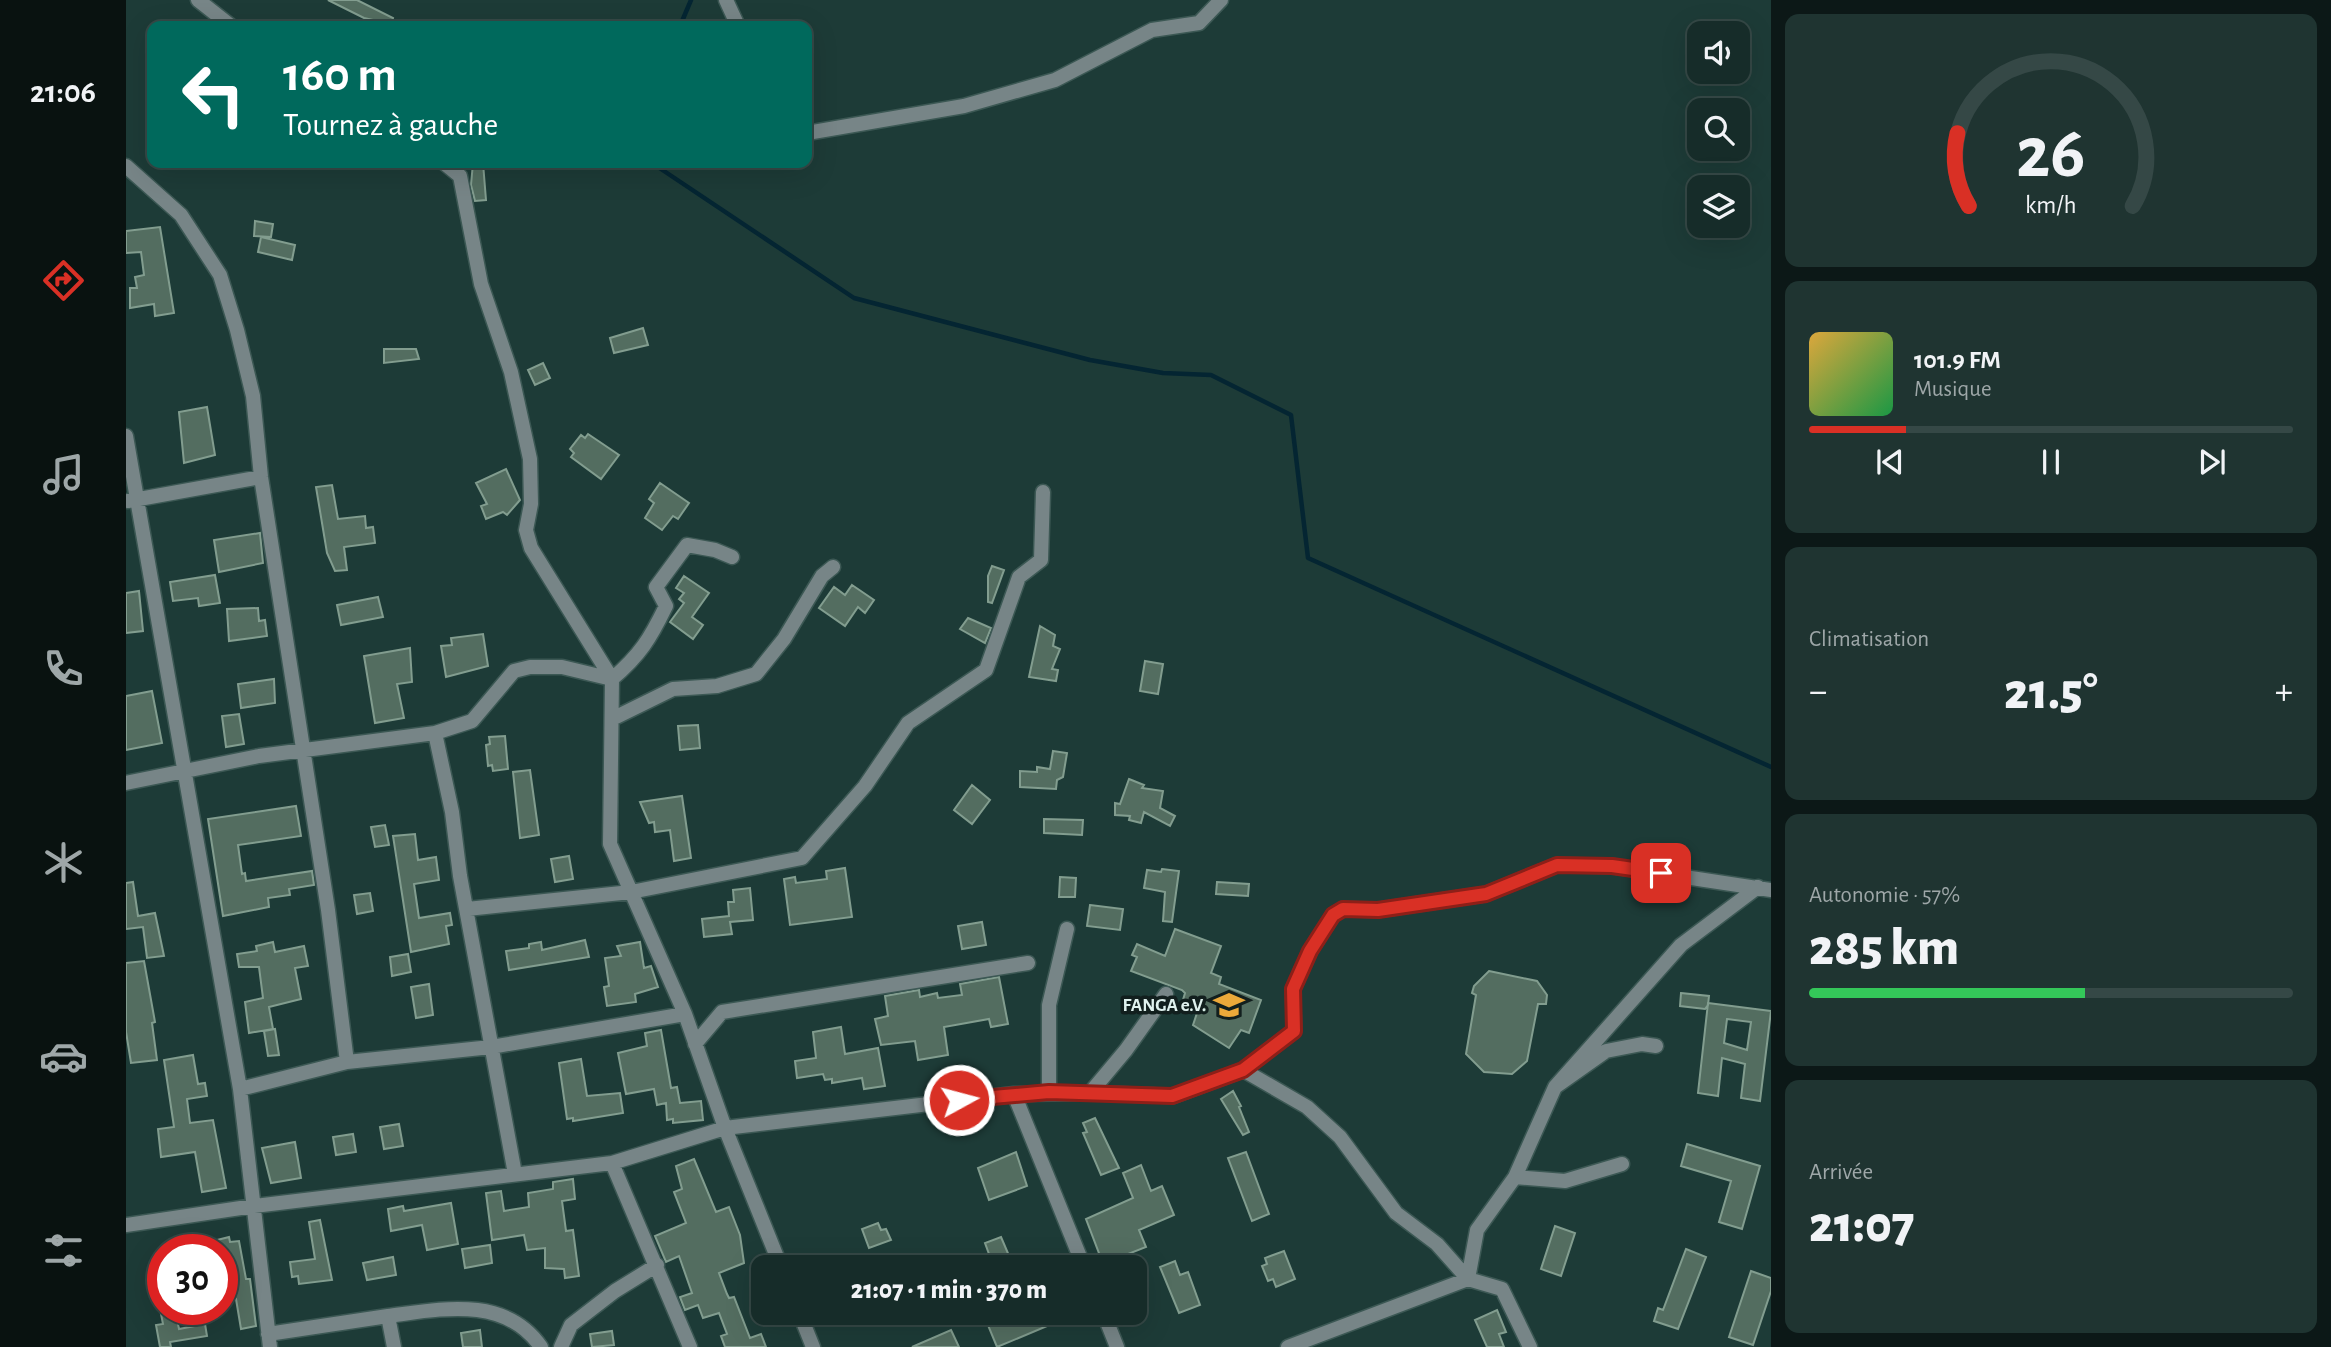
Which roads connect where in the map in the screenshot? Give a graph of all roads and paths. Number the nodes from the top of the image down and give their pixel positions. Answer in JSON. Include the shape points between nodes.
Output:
{"nodes":[{"id":1,"x":198,"y":0,"type":"edge"},
{"id":2,"x":726,"y":0,"type":"edge"},
{"id":3,"x":1221,"y":0,"type":"edge"},
{"id":4,"x":225,"y":21,"type":"edge"},
{"id":5,"x":736,"y":21,"type":"edge"},
{"id":6,"x":812,"y":132,"type":"edge"},
{"id":7,"x":126,"y":166,"type":"edge"},
{"id":8,"x":450,"y":168,"type":"edge"},
{"id":9,"x":126,"y":436,"type":"edge"},
{"id":10,"x":261,"y":477,"type":"junction"},
{"id":11,"x":1043,"y":492,"type":"dead end"},
{"id":12,"x":131,"y":500,"type":"edge"},
{"id":13,"x":732,"y":558,"type":"dead end"},
{"id":14,"x":833,"y":567,"type":"dead end"},
{"id":15,"x":612,"y":679,"type":"junction"},
{"id":16,"x":612,"y":719,"type":"junction"},
{"id":17,"x":435,"y":733,"type":"junction"},
{"id":18,"x":301,"y":750,"type":"junction"},
{"id":19,"x":183,"y":773,"type":"junction"},
{"id":20,"x":126,"y":783,"type":"edge"},
{"id":21,"x":1765,"y":889,"type":"edge"},
{"id":22,"x":631,"y":892,"type":"junction"},
{"id":23,"x":467,"y":909,"type":"junction"},
{"id":24,"x":1067,"y":929,"type":"dead end"},
{"id":25,"x":1028,"y":963,"type":"dead end"},
{"id":26,"x":1166,"y":994,"type":"dead end"},
{"id":27,"x":685,"y":1014,"type":"junction"},
{"id":28,"x":695,"y":1044,"type":"junction"},
{"id":29,"x":1656,"y":1046,"type":"dead end"},
{"id":30,"x":491,"y":1047,"type":"junction"},
{"id":31,"x":347,"y":1062,"type":"junction"},
{"id":32,"x":1243,"y":1070,"type":"junction"},
{"id":33,"x":1555,"y":1087,"type":"junction"},
{"id":34,"x":240,"y":1089,"type":"junction"},
{"id":35,"x":1049,"y":1092,"type":"junction"},
{"id":36,"x":1090,"y":1093,"type":"junction"},
{"id":37,"x":1014,"y":1094,"type":"junction"},
{"id":38,"x":725,"y":1128,"type":"junction"},
{"id":39,"x":612,"y":1163,"type":"junction"},
{"id":40,"x":1622,"y":1164,"type":"dead end"},
{"id":41,"x":515,"y":1174,"type":"junction"},
{"id":42,"x":1515,"y":1177,"type":"junction"},
{"id":43,"x":254,"y":1206,"type":"junction"},
{"id":44,"x":126,"y":1225,"type":"edge"},
{"id":45,"x":776,"y":1255,"type":"edge"},
{"id":46,"x":1079,"y":1255,"type":"edge"},
{"id":47,"x":657,"y":1265,"type":"junction"},
{"id":48,"x":1468,"y":1279,"type":"junction"},
{"id":49,"x":388,"y":1316,"type":"junction"},
{"id":50,"x":804,"y":1325,"type":"edge"},
{"id":51,"x":1108,"y":1325,"type":"edge"},
{"id":52,"x":269,"y":1340,"type":"edge"},
{"id":53,"x":394,"y":1347,"type":"edge"},
{"id":54,"x":541,"y":1347,"type":"edge"},
{"id":55,"x":561,"y":1347,"type":"edge"},
{"id":56,"x":690,"y":1347,"type":"edge"},
{"id":57,"x":813,"y":1347,"type":"edge"},
{"id":58,"x":1117,"y":1347,"type":"edge"},
{"id":59,"x":1288,"y":1347,"type":"edge"},
{"id":60,"x":1530,"y":1347,"type":"edge"}],
"edges":[{"from":1,"to":4,"type":"street"},
{"from":2,"to":5,"type":"street"},
{"from":3,"to":6,"type":"street","via":[[1199,23],[1152,30],[1055,80],[964,106]]},
{"from":7,"to":10,"type":"street","via":[[181,215],[220,275],[253,396]]},
{"from":8,"to":15,"type":"street","via":[[460,176],[481,284],[511,372],[530,458],[531,504],[526,530],[531,548]]},
{"from":9,"to":12,"type":"street"},
{"from":10,"to":12,"type":"street"},
{"from":10,"to":18,"type":"street"},
{"from":11,"to":22,"type":"street","via":[[1041,560],[1019,577],[986,670],[908,723],[866,786],[802,858]]},
{"from":12,"to":19,"type":"street"},
{"from":13,"to":15,"type":"street","via":[[687,545],[656,587],[666,606],[655,628],[638,657]]},
{"from":14,"to":16,"type":"street","via":[[822,576],[784,639],[756,674],[717,686],[673,689]]},
{"from":15,"to":16,"type":"street"},
{"from":15,"to":17,"type":"street","via":[[562,667],[514,671],[472,721]]},
{"from":16,"to":22,"type":"street","via":[[610,844]]},
{"from":17,"to":18,"type":"street"},
{"from":17,"to":23,"type":"street"},
{"from":18,"to":19,"type":"street"},
{"from":18,"to":31,"type":"street"},
{"from":19,"to":20,"type":"street"},
{"from":19,"to":34,"type":"street"},
{"from":21,"to":32,"type":"street","via":[[1612,866],[1557,865],[1486,894],[1378,910],[1343,909],[1333,915],[1310,951],[1293,989],[1294,1031]]},
{"from":21,"to":33,"type":"street","via":[[1681,945]]},
{"from":22,"to":23,"type":"street"},
{"from":22,"to":27,"type":"street"},
{"from":23,"to":30,"type":"street"},
{"from":24,"to":35,"type":"street","via":[[1049,1004]]},
{"from":25,"to":28,"type":"street","via":[[722,1012]]},
{"from":26,"to":36,"type":"street"},
{"from":27,"to":28,"type":"street"},
{"from":27,"to":30,"type":"street"},
{"from":28,"to":38,"type":"street"},
{"from":29,"to":33,"type":"street","via":[[1606,1051]]},
{"from":30,"to":31,"type":"street"},
{"from":30,"to":41,"type":"street"},
{"from":31,"to":34,"type":"street"},
{"from":32,"to":36,"type":"street","via":[[1172,1096]]},
{"from":32,"to":48,"type":"street","via":[[1307,1107],[1340,1137],[1396,1213],[1437,1244]]},
{"from":33,"to":42,"type":"street"},
{"from":34,"to":43,"type":"street"},
{"from":35,"to":36,"type":"street"},
{"from":35,"to":37,"type":"street"},
{"from":37,"to":38,"type":"street"},
{"from":37,"to":46,"type":"street"},
{"from":38,"to":39,"type":"street"},
{"from":38,"to":45,"type":"street"},
{"from":39,"to":41,"type":"street"},
{"from":39,"to":47,"type":"street"},
{"from":40,"to":42,"type":"street","via":[[1565,1181]]},
{"from":41,"to":43,"type":"street"},
{"from":42,"to":48,"type":"street","via":[[1477,1230]]},
{"from":43,"to":44,"type":"street"},
{"from":43,"to":52,"type":"street"},
{"from":47,"to":55,"type":"street","via":[[571,1325]]},
{"from":47,"to":56,"type":"street"},
{"from":48,"to":59,"type":"street"},
{"from":48,"to":60,"type":"street","via":[[1502,1289]]},
{"from":49,"to":52,"type":"street"},
{"from":49,"to":53,"type":"street"},
{"from":49,"to":54,"type":"street","via":[[460,1307],[503,1316]]},
{"from":50,"to":57,"type":"street"},
{"from":51,"to":58,"type":"street"}]}
